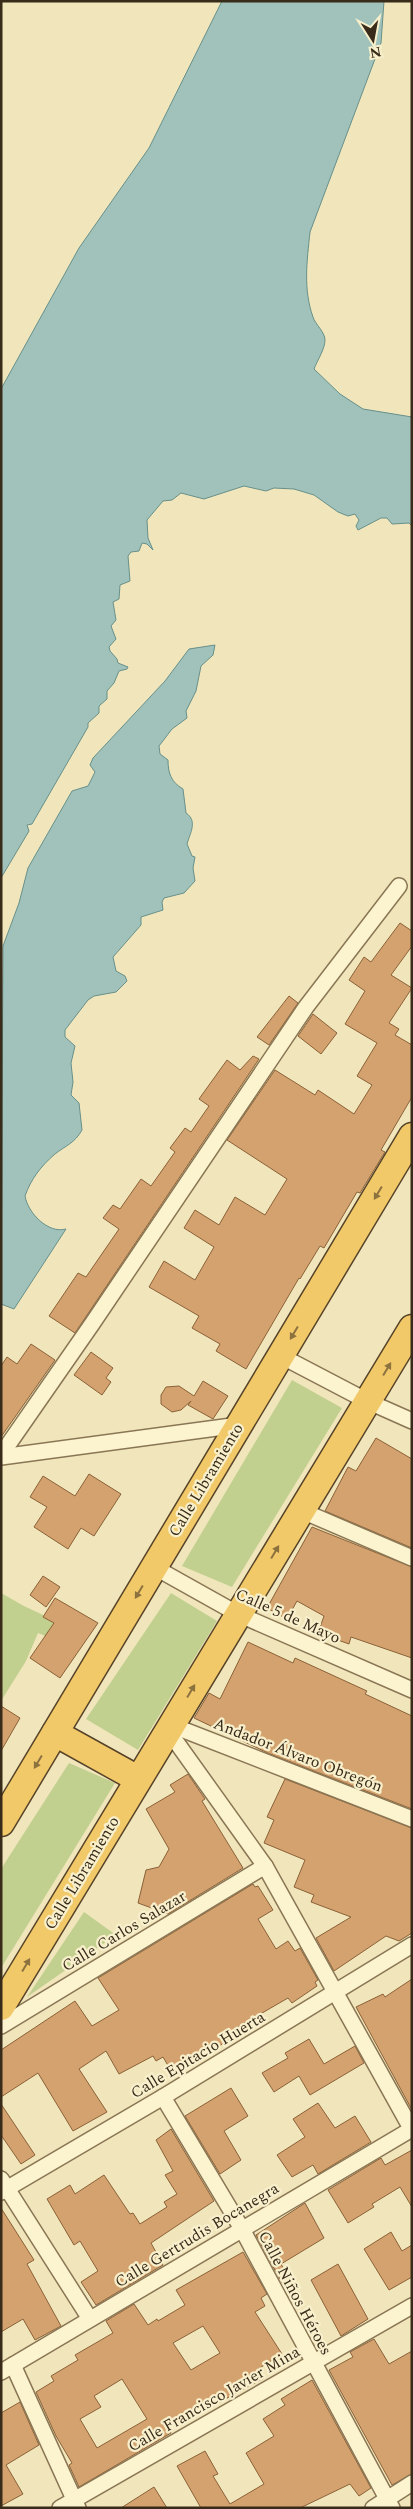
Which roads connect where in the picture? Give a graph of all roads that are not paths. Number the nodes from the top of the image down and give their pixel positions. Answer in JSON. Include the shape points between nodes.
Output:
{"nodes":[{"id":1,"x":399,"y":886,"type":"dead end"},
{"id":2,"x":412,"y":1136,"type":"edge"},
{"id":3,"x":405,"y":1164,"type":"edge"},
{"id":4,"x":412,"y":1328,"type":"edge"},
{"id":5,"x":281,"y":1356,"type":"junction"},
{"id":6,"x":367,"y":1402,"type":"junction"},
{"id":7,"x":412,"y":1421,"type":"edge"},
{"id":8,"x":239,"y":1425,"type":"junction"},
{"id":9,"x":1,"y":1456,"type":"edge"},
{"id":10,"x":300,"y":1510,"type":"junction"},
{"id":11,"x":412,"y":1558,"type":"edge"},
{"id":12,"x":154,"y":1567,"type":"junction"},
{"id":13,"x":238,"y":1614,"type":"junction"},
{"id":14,"x":412,"y":1690,"type":"edge"},
{"id":15,"x":169,"y":1727,"type":"junction"},
{"id":16,"x":55,"y":1733,"type":"junction"},
{"id":17,"x":138,"y":1779,"type":"junction"},
{"id":18,"x":412,"y":1819,"type":"edge"},
{"id":19,"x":1,"y":1823,"type":"edge"},
{"id":20,"x":264,"y":1866,"type":"junction"},
{"id":21,"x":412,"y":1945,"type":"edge"},
{"id":22,"x":333,"y":1992,"type":"junction"},
{"id":23,"x":1,"y":2007,"type":"edge"},
{"id":24,"x":1,"y":2026,"type":"edge"},
{"id":25,"x":163,"y":2097,"type":"junction"},
{"id":26,"x":412,"y":2129,"type":"edge"},
{"id":27,"x":3,"y":2186,"type":"edge"},
{"id":28,"x":242,"y":2229,"type":"junction"},
{"id":29,"x":412,"y":2306,"type":"edge"},
{"id":30,"x":90,"y":2319,"type":"junction"},
{"id":31,"x":313,"y":2363,"type":"junction"},
{"id":32,"x":7,"y":2368,"type":"edge"},
{"id":33,"x":412,"y":2483,"type":"edge"},
{"id":34,"x":76,"y":2504,"type":"edge"},
{"id":35,"x":384,"y":2505,"type":"edge"},
{"id":36,"x":60,"y":2508,"type":"edge"}],
"edges":[{"from":1,"to":9,"type":"street","via":[[306,1007]]},
{"from":2,"to":3,"type":"highway","name":"Calle Libramiento"},
{"from":3,"to":5,"type":"highway","name":"Calle Libramiento","one_way":true},
{"from":6,"to":4,"type":"highway","name":"Calle Libramiento","one_way":true},
{"from":5,"to":6,"type":"street"},
{"from":5,"to":8,"type":"highway","name":"Calle Libramiento"},
{"from":6,"to":7,"type":"street"},
{"from":6,"to":10,"type":"highway","name":"Calle Libramiento"},
{"from":8,"to":9,"type":"street"},
{"from":8,"to":12,"type":"highway","name":"Calle Libramiento"},
{"from":10,"to":11,"type":"street"},
{"from":13,"to":10,"type":"highway","name":"Calle Libramiento","one_way":true},
{"from":12,"to":13,"type":"street","name":"Calle 5 de Mayo"},
{"from":12,"to":16,"type":"highway","name":"Calle Libramiento","one_way":true},
{"from":13,"to":14,"type":"street","name":"Calle 5 de Mayo"},
{"from":15,"to":13,"type":"highway","name":"Calle Libramiento","one_way":true},
{"from":15,"to":17,"type":"highway","name":"Calle Libramiento"},
{"from":15,"to":18,"type":"street","name":"Andador Álvaro Obregón"},
{"from":15,"to":20,"type":"street"},
{"from":16,"to":17,"type":"highway"},
{"from":16,"to":19,"type":"highway","name":"Calle Libramiento","one_way":true},
{"from":23,"to":17,"type":"highway","name":"Calle Libramiento","one_way":true},
{"from":20,"to":22,"type":"street"},
{"from":20,"to":24,"type":"street","name":"Calle Carlos Salazar"},
{"from":21,"to":22,"type":"street","name":"Calle Epitacio Huerta"},
{"from":22,"to":25,"type":"street","name":"Calle Epitacio Huerta"},
{"from":22,"to":26,"type":"street"},
{"from":25,"to":27,"type":"street","name":"Calle Epitacio Huerta"},
{"from":25,"to":28,"type":"street","name":"Calle Niños Héroes"},
{"from":26,"to":28,"type":"street","name":"Calle Gertrudis Bocanegra"},
{"from":27,"to":30,"type":"street"},
{"from":28,"to":30,"type":"street","name":"Calle Gertrudis Bocanegra"},
{"from":28,"to":31,"type":"street","name":"Calle Niños Héroes"},
{"from":29,"to":31,"type":"street","name":"Calle Francisco Javier Mina"},
{"from":30,"to":32,"type":"street","name":"Calle Gertrudis Bocanegra"},
{"from":31,"to":34,"type":"street","name":"Calle Francisco Javier Mina"},
{"from":31,"to":35,"type":"street","name":"Calle Niños Héroes"},
{"from":32,"to":34,"type":"street"},
{"from":33,"to":35,"type":"street"},
{"from":34,"to":36,"type":"street","name":"Calle Francisco Javier Mina"}]}
